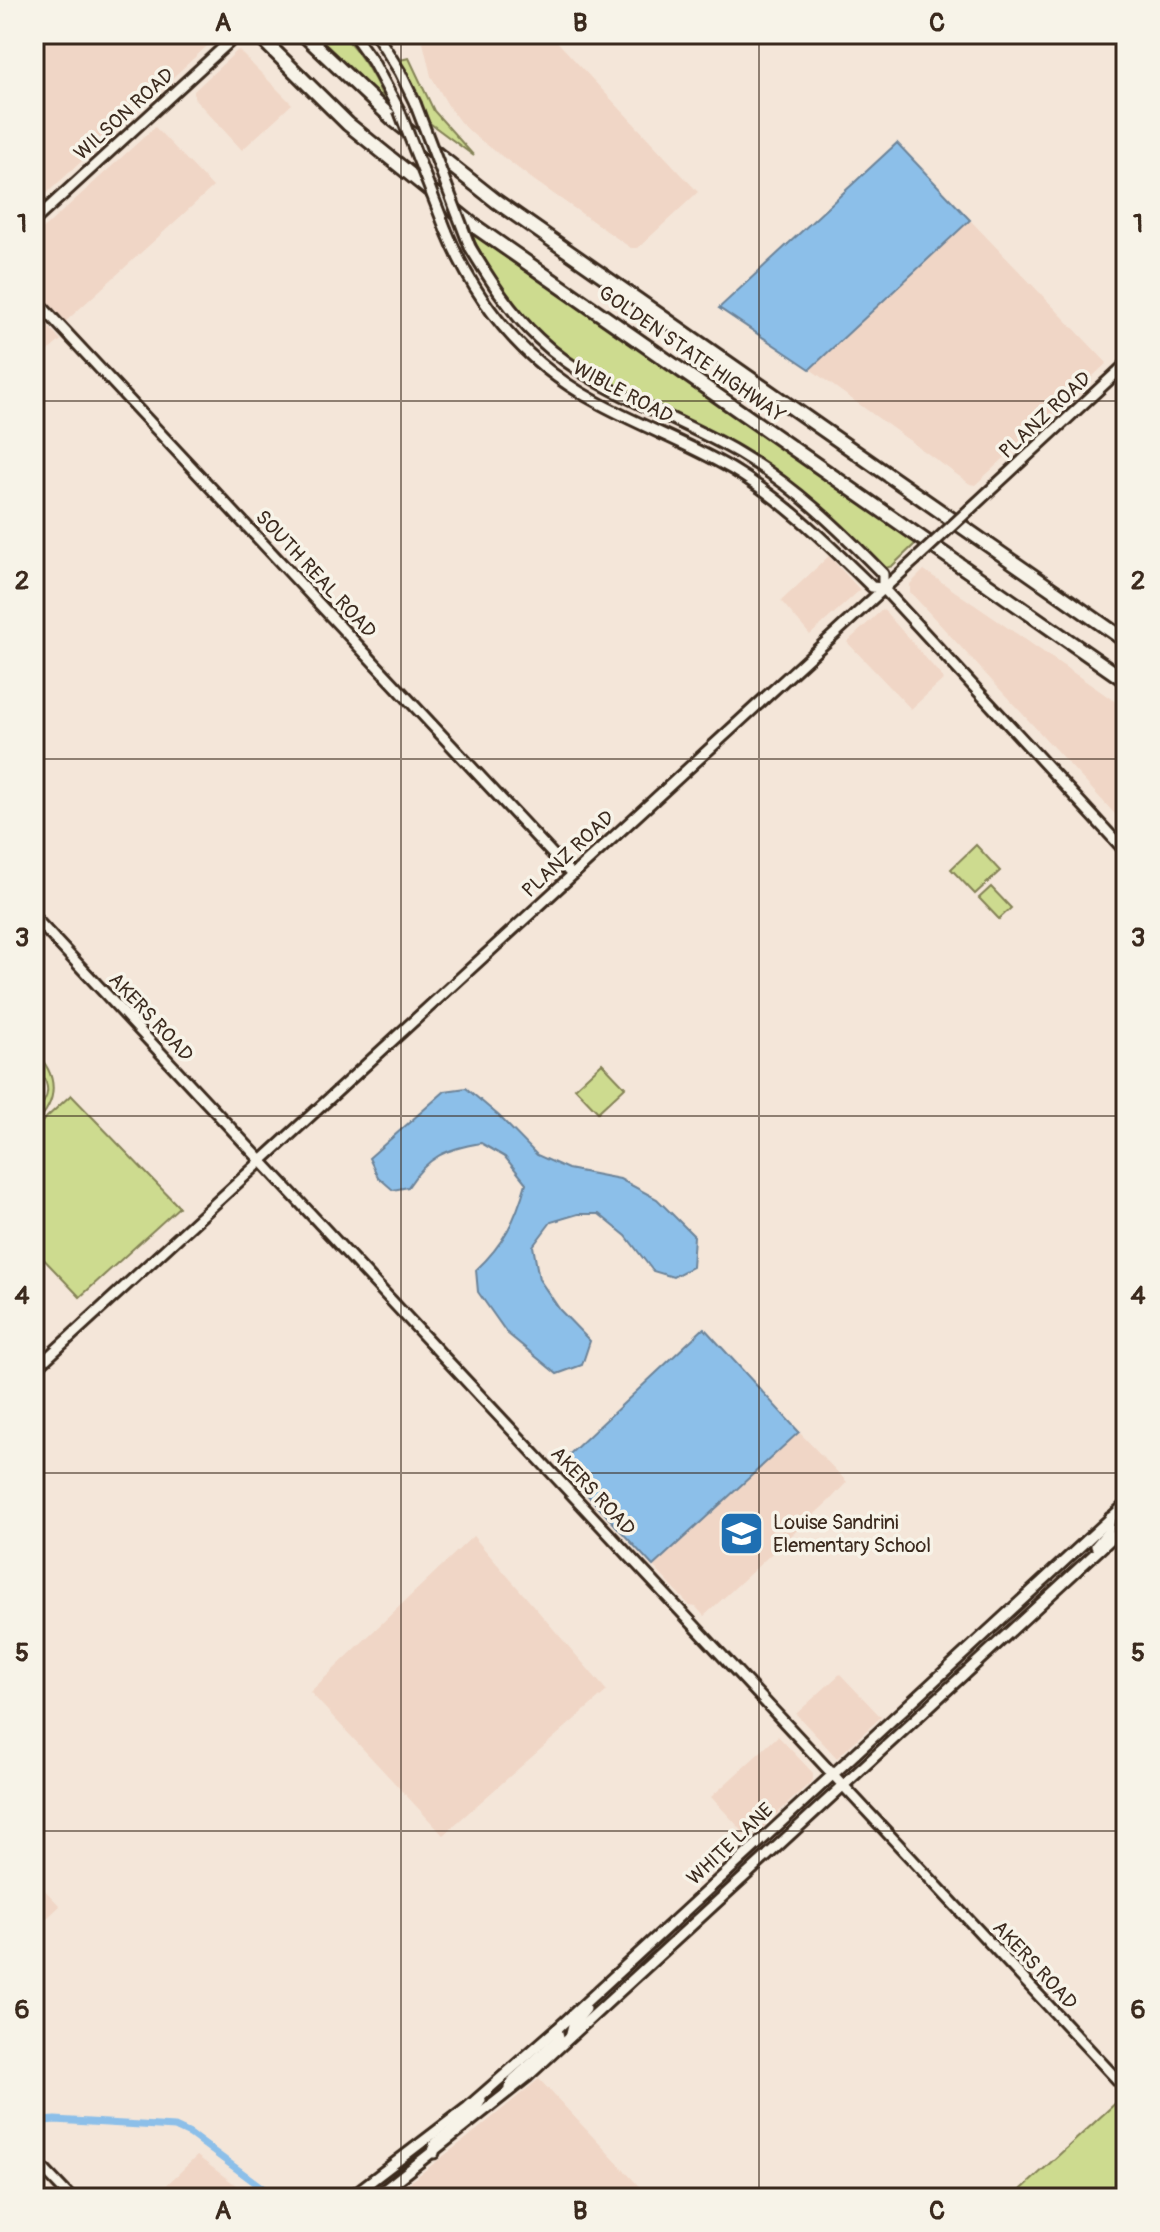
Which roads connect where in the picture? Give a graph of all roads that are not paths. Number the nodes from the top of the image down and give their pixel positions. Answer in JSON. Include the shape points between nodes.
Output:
{"nodes":[{"id":1,"x":257,"y":34,"type":"edge"},
{"id":2,"x":303,"y":34,"type":"edge"},
{"id":3,"x":353,"y":34,"type":"edge"},
{"id":4,"x":376,"y":34,"type":"edge"},
{"id":5,"x":236,"y":36,"type":"edge"},
{"id":6,"x":34,"y":221,"type":"edge"},
{"id":7,"x":34,"y":298,"type":"edge"},
{"id":8,"x":1126,"y":364,"type":"edge"},
{"id":9,"x":883,"y":588,"type":"junction"},
{"id":10,"x":1126,"y":641,"type":"edge"},
{"id":11,"x":1126,"y":681,"type":"edge"},
{"id":12,"x":1126,"y":852,"type":"edge"},
{"id":13,"x":572,"y":875,"type":"junction"},
{"id":14,"x":34,"y":917,"type":"edge"},
{"id":15,"x":261,"y":1161,"type":"junction"},
{"id":16,"x":34,"y":1370,"type":"edge"},
{"id":17,"x":1126,"y":1504,"type":"edge"},
{"id":18,"x":1126,"y":1515,"type":"edge"},
{"id":19,"x":1110,"y":1518,"type":"junction"},
{"id":20,"x":1124,"y":1527,"type":"edge"},
{"id":21,"x":1071,"y":1576,"type":"junction"},
{"id":22,"x":833,"y":1774,"type":"junction"},
{"id":23,"x":843,"y":1786,"type":"junction"},
{"id":24,"x":605,"y":1984,"type":"junction"},
{"id":25,"x":557,"y":2029,"type":"junction"},
{"id":26,"x":569,"y":2039,"type":"junction"},
{"id":27,"x":1126,"y":2089,"type":"edge"},
{"id":28,"x":485,"y":2094,"type":"junction"},
{"id":29,"x":506,"y":2095,"type":"junction"},
{"id":30,"x":434,"y":2153,"type":"junction"},
{"id":31,"x":34,"y":2159,"type":"edge"},
{"id":32,"x":71,"y":2198,"type":"edge"},
{"id":33,"x":349,"y":2198,"type":"edge"},
{"id":34,"x":374,"y":2198,"type":"edge"}],
"edges":[{"from":1,"to":11,"type":"highway","name":"GOLDEN STATE HIGHWAY","via":[[348,124],[473,225]]},
{"from":2,"to":10,"type":"highway","name":"GOLDEN STATE HIGHWAY","via":[[394,120],[486,193]]},
{"from":3,"to":9,"type":"street","name":"WIBLE ROAD","bridge":true,"via":[[399,110],[446,230],[480,297],[511,336],[543,367],[597,402],[758,485],[872,587]]},
{"from":4,"to":9,"type":"street","name":"WIBLE ROAD","bridge":true,"via":[[415,103],[470,247],[510,308],[554,353],[605,386],[778,478],[816,507],[883,574]]},
{"from":5,"to":6,"type":"street","name":"WILSON ROAD"},
{"from":7,"to":13,"type":"street","name":"SOUTH REAL ROAD"},
{"from":8,"to":9,"type":"street","name":"PLANZ ROAD","bridge":true},
{"from":9,"to":12,"type":"street","name":"WIBLE ROAD"},
{"from":9,"to":13,"type":"street","name":"PLANZ ROAD"},
{"from":13,"to":15,"type":"street","name":"PLANZ ROAD"},
{"from":14,"to":15,"type":"street","name":"AKERS ROAD"},
{"from":15,"to":16,"type":"street","name":"PLANZ ROAD"},
{"from":15,"to":22,"type":"street","name":"AKERS ROAD"},
{"from":17,"to":19,"type":"street","name":"WHITE LANE"},
{"from":18,"to":20,"type":"street"},
{"from":19,"to":21,"type":"street","via":[[1108,1532]]},
{"from":19,"to":22,"type":"street","name":"WHITE LANE"},
{"from":20,"to":21,"type":"street","name":"WHITE LANE"},
{"from":21,"to":23,"type":"street","name":"WHITE LANE"},
{"from":22,"to":23,"type":"street","name":"AKERS ROAD"},
{"from":22,"to":24,"type":"street","name":"WHITE LANE"},
{"from":23,"to":26,"type":"street","name":"WHITE LANE"},
{"from":23,"to":27,"type":"street","name":"AKERS ROAD"},
{"from":24,"to":25,"type":"street","name":"WHITE LANE"},
{"from":24,"to":26,"type":"street","via":[[573,2025]]},
{"from":25,"to":28,"type":"street","name":"WHITE LANE"},
{"from":25,"to":29,"type":"street","via":[[556,2041],[514,2079]]},
{"from":26,"to":29,"type":"street","name":"WHITE LANE"},
{"from":28,"to":30,"type":"street","via":[[474,2112],[434,2145]]},
{"from":28,"to":33,"type":"street","name":"WHITE LANE"},
{"from":29,"to":30,"type":"street","name":"WHITE LANE"},
{"from":30,"to":34,"type":"street","name":"WHITE LANE"},
{"from":31,"to":32,"type":"street"}]}
